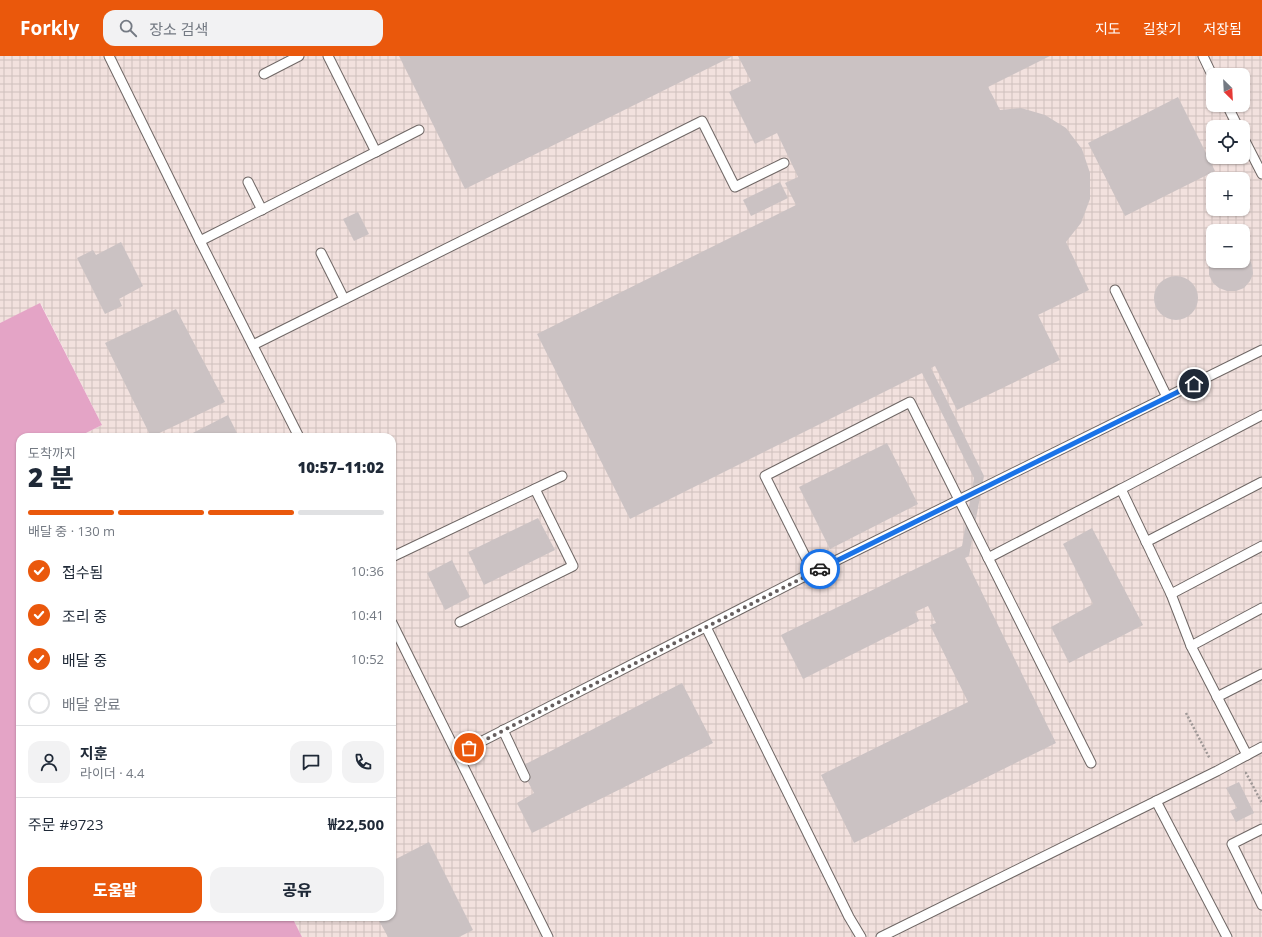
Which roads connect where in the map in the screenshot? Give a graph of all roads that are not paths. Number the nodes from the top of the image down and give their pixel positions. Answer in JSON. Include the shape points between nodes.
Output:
{"nodes":[{"id":1,"x":109,"y":56,"type":"edge"},
{"id":2,"x":299,"y":56,"type":"edge"},
{"id":3,"x":328,"y":56,"type":"edge"},
{"id":4,"x":1203,"y":56,"type":"edge"},
{"id":5,"x":1209,"y":68,"type":"edge"},
{"id":6,"x":264,"y":74,"type":"dead end"},
{"id":7,"x":419,"y":130,"type":"dead end"},
{"id":8,"x":1250,"y":150,"type":"edge"},
{"id":9,"x":376,"y":152,"type":"junction"},
{"id":10,"x":784,"y":163,"type":"dead end"},
{"id":11,"x":1262,"y":174,"type":"edge"},
{"id":12,"x":248,"y":182,"type":"dead end"},
{"id":13,"x":262,"y":210,"type":"junction"},
{"id":14,"x":200,"y":241,"type":"junction"},
{"id":15,"x":321,"y":253,"type":"dead end"},
{"id":16,"x":1115,"y":290,"type":"dead end"},
{"id":17,"x":344,"y":299,"type":"junction"},
{"id":18,"x":253,"y":345,"type":"junction"},
{"id":19,"x":1262,"y":350,"type":"edge"},
{"id":20,"x":1167,"y":397,"type":"junction"},
{"id":21,"x":1262,"y":415,"type":"edge"},
{"id":22,"x":297,"y":433,"type":"edge"},
{"id":23,"x":562,"y":476,"type":"dead end"},
{"id":24,"x":1262,"y":482,"type":"edge"},
{"id":25,"x":535,"y":488,"type":"junction"},
{"id":26,"x":1121,"y":489,"type":"junction"},
{"id":27,"x":958,"y":500,"type":"junction"},
{"id":28,"x":1146,"y":542,"type":"junction"},
{"id":29,"x":1262,"y":546,"type":"edge"},
{"id":30,"x":396,"y":555,"type":"edge"},
{"id":31,"x":988,"y":558,"type":"junction"},
{"id":32,"x":813,"y":572,"type":"junction"},
{"id":33,"x":1171,"y":594,"type":"junction"},
{"id":34,"x":1262,"y":608,"type":"edge"},
{"id":35,"x":460,"y":622,"type":"dead end"},
{"id":36,"x":706,"y":627,"type":"junction"},
{"id":37,"x":396,"y":631,"type":"edge"},
{"id":38,"x":1191,"y":646,"type":"junction"},
{"id":39,"x":1262,"y":674,"type":"edge"},
{"id":40,"x":1217,"y":697,"type":"junction"},
{"id":41,"x":503,"y":730,"type":"junction"},
{"id":42,"x":1262,"y":747,"type":"edge"},
{"id":43,"x":457,"y":754,"type":"junction"},
{"id":44,"x":1247,"y":755,"type":"junction"},
{"id":45,"x":1091,"y":763,"type":"dead end"},
{"id":46,"x":525,"y":777,"type":"dead end"},
{"id":47,"x":1156,"y":801,"type":"junction"},
{"id":48,"x":1262,"y":829,"type":"edge"},
{"id":49,"x":1258,"y":889,"type":"edge"},
{"id":50,"x":1262,"y":905,"type":"edge"},
{"id":51,"x":548,"y":937,"type":"edge"},
{"id":52,"x":861,"y":937,"type":"edge"},
{"id":53,"x":881,"y":937,"type":"edge"},
{"id":54,"x":1227,"y":937,"type":"edge"}],
"edges":[{"from":1,"to":14,"type":"lane"},
{"from":2,"to":6,"type":"lane"},
{"from":3,"to":9,"type":"lane"},
{"from":4,"to":5,"type":"lane"},
{"from":7,"to":9,"type":"lane"},
{"from":8,"to":11,"type":"lane"},
{"from":9,"to":13,"type":"lane"},
{"from":10,"to":17,"type":"lane","via":[[735,187],[702,121]]},
{"from":12,"to":13,"type":"lane"},
{"from":13,"to":14,"type":"lane"},
{"from":14,"to":18,"type":"lane"},
{"from":15,"to":17,"type":"lane"},
{"from":16,"to":20,"type":"lane"},
{"from":17,"to":18,"type":"lane"},
{"from":18,"to":22,"type":"lane"},
{"from":19,"to":20,"type":"lane"},
{"from":20,"to":27,"type":"lane"},
{"from":21,"to":26,"type":"lane"},
{"from":23,"to":25,"type":"lane"},
{"from":24,"to":28,"type":"lane"},
{"from":25,"to":30,"type":"lane"},
{"from":25,"to":35,"type":"lane","via":[[573,566]]},
{"from":26,"to":28,"type":"lane"},
{"from":26,"to":31,"type":"lane"},
{"from":27,"to":31,"type":"lane"},
{"from":27,"to":32,"type":"lane"},
{"from":27,"to":32,"type":"lane","via":[[910,402],[765,476]]},
{"from":28,"to":33,"type":"lane"},
{"from":29,"to":33,"type":"lane"},
{"from":31,"to":45,"type":"lane"},
{"from":32,"to":36,"type":"lane"},
{"from":33,"to":38,"type":"lane"},
{"from":34,"to":38,"type":"lane"},
{"from":36,"to":41,"type":"lane"},
{"from":36,"to":52,"type":"lane"},
{"from":37,"to":43,"type":"lane"},
{"from":38,"to":40,"type":"lane"},
{"from":39,"to":40,"type":"lane"},
{"from":40,"to":44,"type":"lane"},
{"from":41,"to":43,"type":"lane"},
{"from":41,"to":46,"type":"lane"},
{"from":42,"to":44,"type":"lane"},
{"from":43,"to":51,"type":"lane"},
{"from":44,"to":47,"type":"lane"},
{"from":47,"to":53,"type":"lane"},
{"from":47,"to":54,"type":"lane"},
{"from":48,"to":49,"type":"lane","via":[[1232,844]]},
{"from":49,"to":50,"type":"lane"}]}
